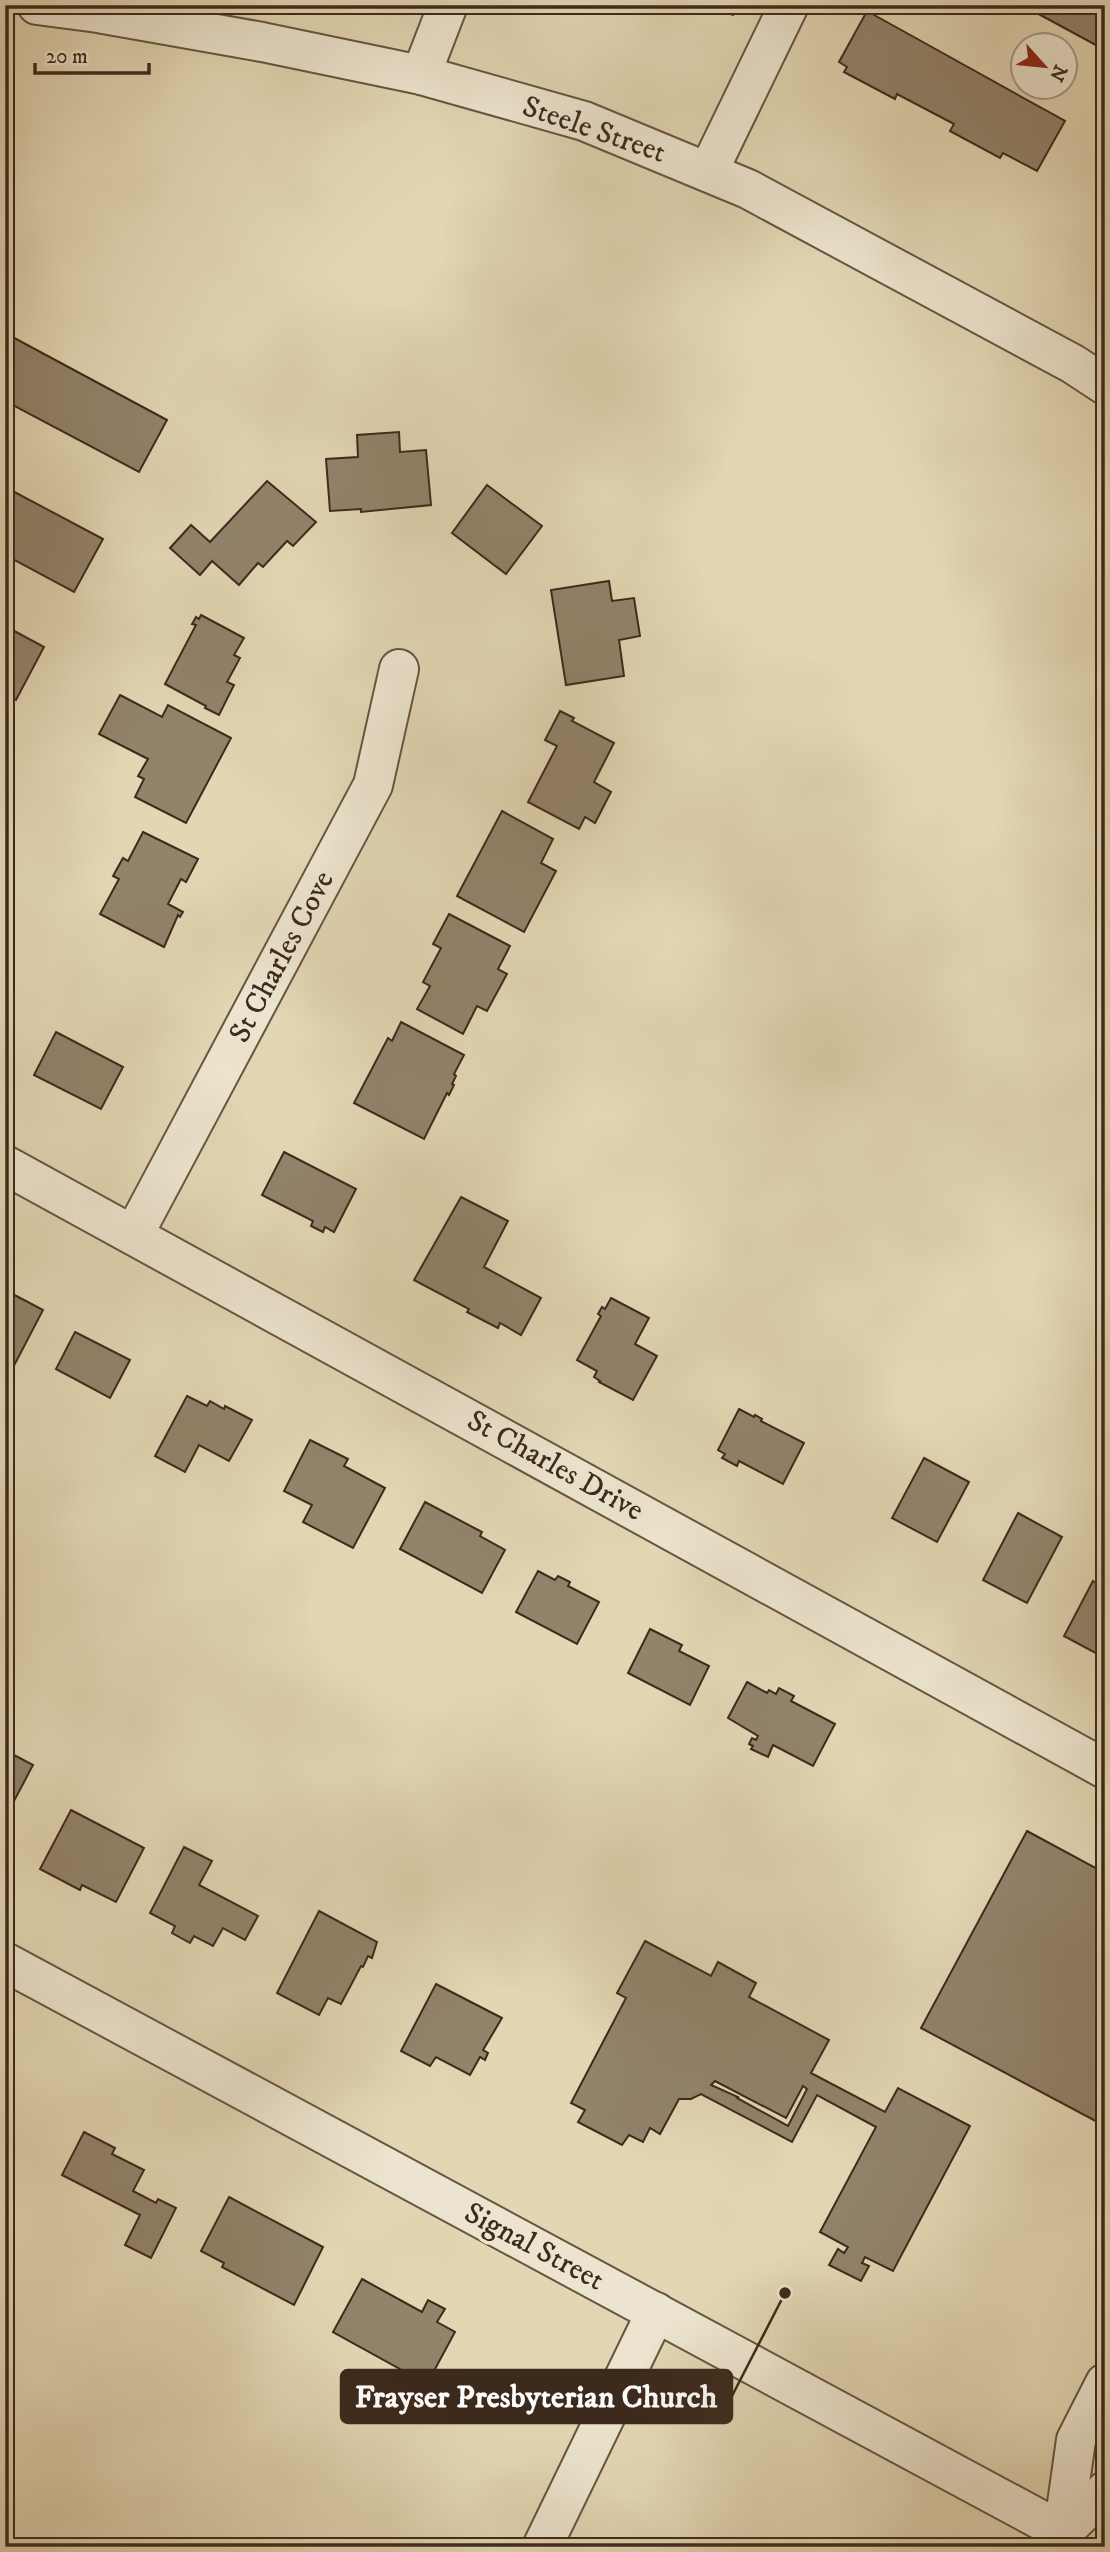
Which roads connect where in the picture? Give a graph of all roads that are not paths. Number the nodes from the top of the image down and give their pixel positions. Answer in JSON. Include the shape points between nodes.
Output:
{"nodes":[{"id":1,"x":37,"y":5,"type":"edge"},
{"id":2,"x":448,"y":5,"type":"edge"},
{"id":3,"x":789,"y":5,"type":"edge"},
{"id":4,"x":100,"y":9,"type":"edge"},
{"id":5,"x":421,"y":75,"type":"junction"},
{"id":6,"x":708,"y":172,"type":"junction"},
{"id":7,"x":1105,"y":385,"type":"edge"},
{"id":8,"x":399,"y":669,"type":"dead end"},
{"id":9,"x":5,"y":1165,"type":"edge"},
{"id":10,"x":134,"y":1234,"type":"junction"},
{"id":11,"x":1105,"y":1769,"type":"edge"},
{"id":12,"x":5,"y":1962,"type":"edge"},
{"id":13,"x":656,"y":2312,"type":"junction"},
{"id":14,"x":1105,"y":2383,"type":"edge"},
{"id":15,"x":1105,"y":2491,"type":"edge"},
{"id":16,"x":1059,"y":2539,"type":"edge"},
{"id":17,"x":542,"y":2547,"type":"edge"}],
"edges":[{"from":1,"to":4,"type":"street","name":"Steele Street"},
{"from":2,"to":5,"type":"street"},
{"from":3,"to":6,"type":"street"},
{"from":4,"to":5,"type":"street","name":"Steele Street"},
{"from":5,"to":6,"type":"street","name":"Steele Street","via":[[584,121]]},
{"from":6,"to":7,"type":"street","name":"Steele Street","via":[[772,202]]},
{"from":8,"to":10,"type":"street","name":"St Charles Cove","via":[[373,785]]},
{"from":9,"to":10,"type":"street","name":"St Charles Drive"},
{"from":10,"to":11,"type":"street","name":"St Charles Drive"},
{"from":12,"to":13,"type":"street","name":"Signal Street"},
{"from":13,"to":16,"type":"street","name":"Signal Street"},
{"from":13,"to":17,"type":"street"},
{"from":14,"to":16,"type":"street","via":[[1076,2440]]},
{"from":15,"to":16,"type":"street"}]}
